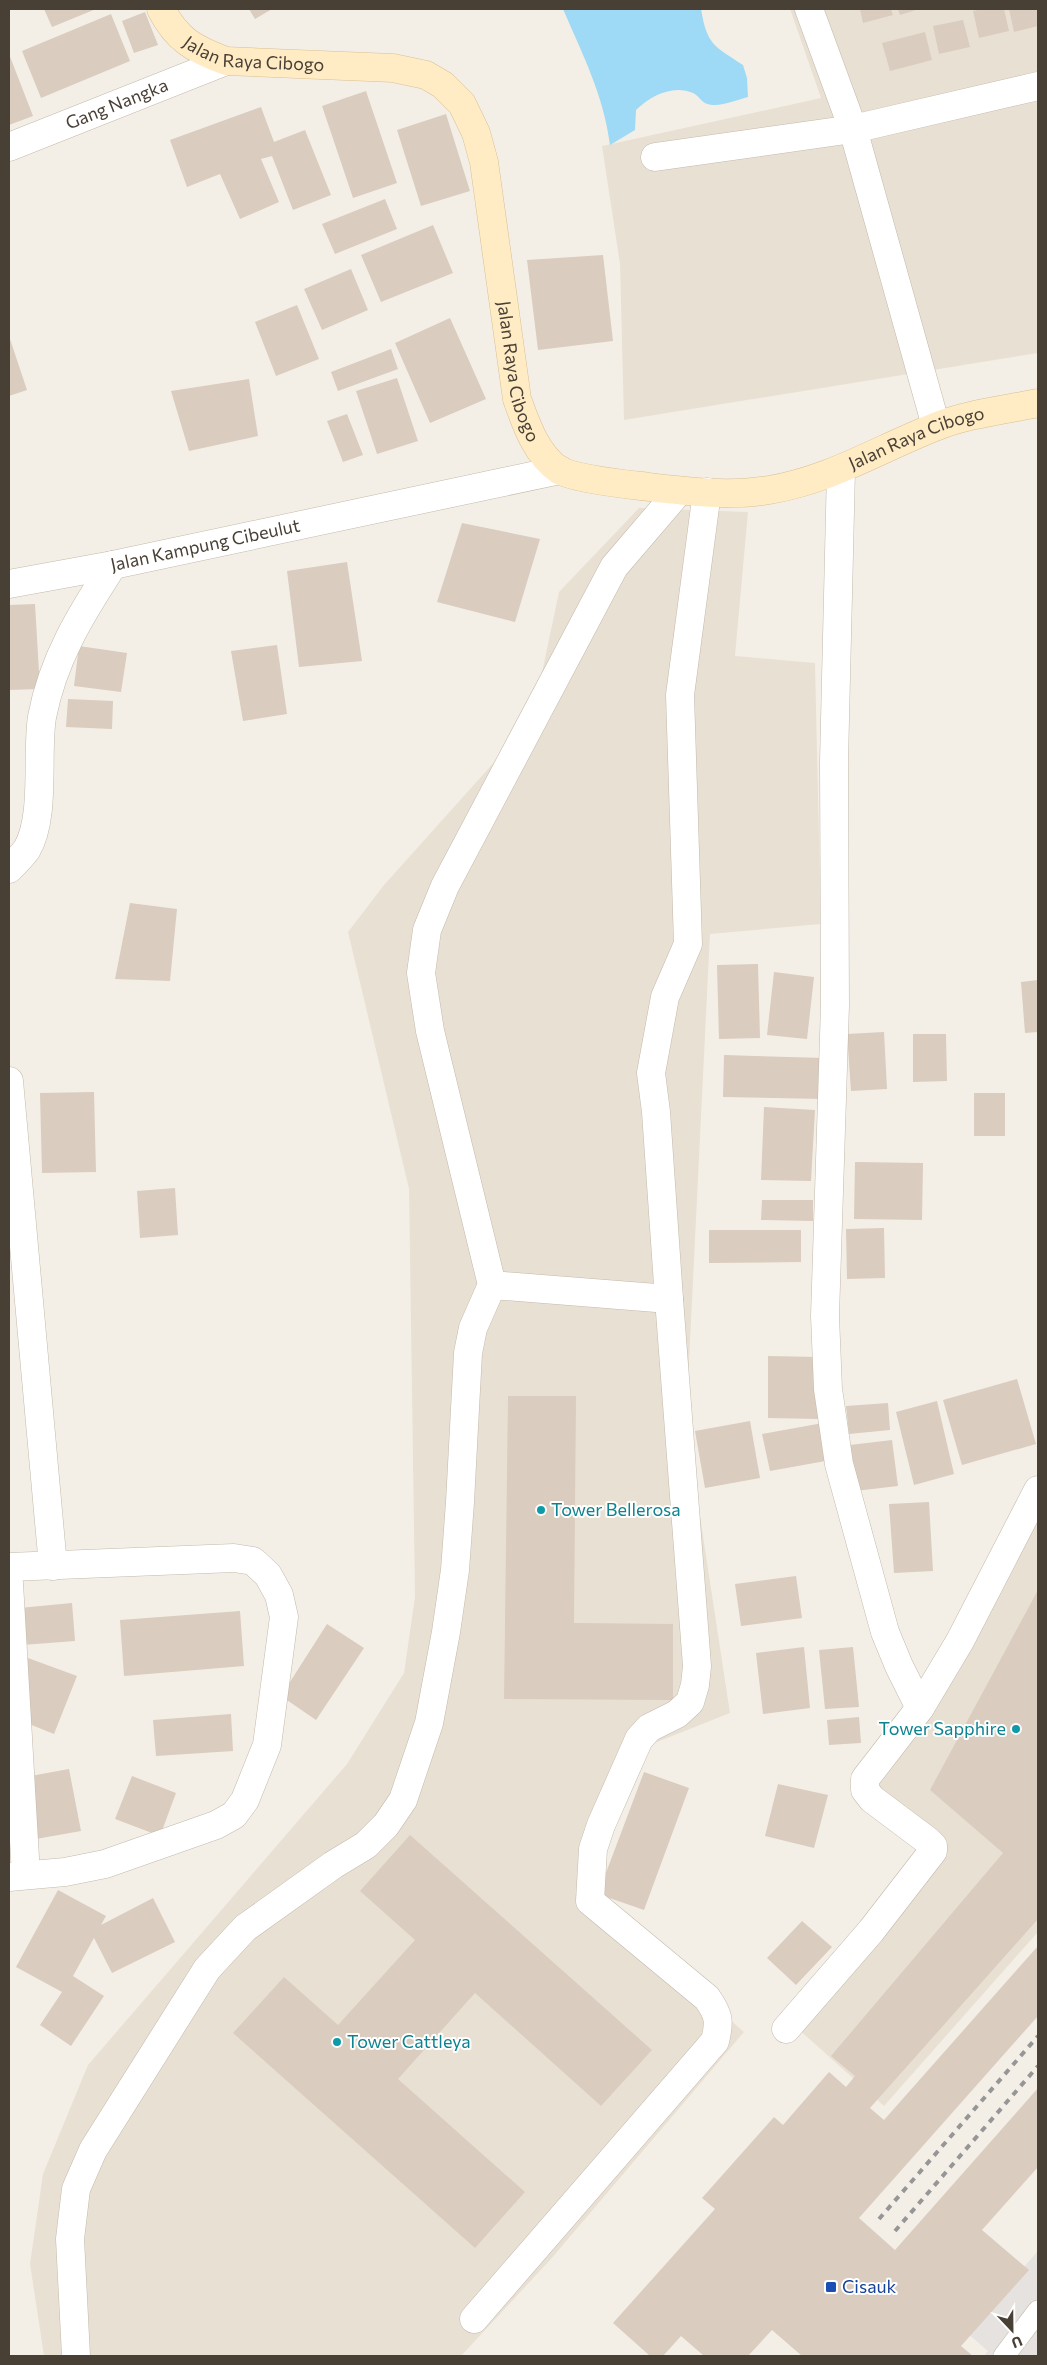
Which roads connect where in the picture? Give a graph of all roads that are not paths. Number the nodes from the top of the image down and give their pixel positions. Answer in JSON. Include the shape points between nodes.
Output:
{"nodes":[{"id":1,"x":161,"y":9,"type":"edge"},
{"id":2,"x":809,"y":9,"type":"edge"},
{"id":3,"x":226,"y":61,"type":"junction"},
{"id":4,"x":1038,"y":86,"type":"edge"},
{"id":5,"x":853,"y":129,"type":"junction"},
{"id":6,"x":9,"y":147,"type":"edge"},
{"id":7,"x":655,"y":157,"type":"dead end"},
{"id":8,"x":1038,"y":403,"type":"edge"},
{"id":9,"x":936,"y":426,"type":"junction"},
{"id":10,"x":560,"y":470,"type":"junction"},
{"id":11,"x":841,"y":470,"type":"junction"},
{"id":12,"x":679,"y":491,"type":"junction"},
{"id":13,"x":707,"y":492,"type":"junction"},
{"id":14,"x":113,"y":565,"type":"junction"},
{"id":15,"x":9,"y":584,"type":"edge"},
{"id":16,"x":9,"y":869,"type":"edge"},
{"id":17,"x":9,"y":1081,"type":"edge"},
{"id":18,"x":492,"y":1285,"type":"junction"},
{"id":19,"x":669,"y":1299,"type":"junction"},
{"id":20,"x":1038,"y":1490,"type":"edge"},
{"id":21,"x":53,"y":1566,"type":"junction"},
{"id":22,"x":9,"y":1567,"type":"edge"},
{"id":23,"x":9,"y":1583,"type":"edge"},
{"id":24,"x":920,"y":1708,"type":"junction"},
{"id":25,"x":17,"y":1876,"type":"edge"},
{"id":26,"x":786,"y":2029,"type":"dead end"},
{"id":27,"x":1038,"y":2310,"type":"edge"},
{"id":28,"x":474,"y":2319,"type":"dead end"},
{"id":29,"x":76,"y":2356,"type":"edge"},
{"id":30,"x":1004,"y":2356,"type":"edge"}],
"edges":[{"from":1,"to":3,"type":"street","name":"Jalan Raya Cibogo","via":[[170,26],[187,43]]},
{"from":2,"to":5,"type":"street"},
{"from":3,"to":6,"type":"street","name":"Gang Nangka"},
{"from":3,"to":10,"type":"street","name":"Jalan Raya Cibogo","via":[[393,68],[426,75],[443,85],[462,104],[476,133],[484,162],[517,399],[528,429],[545,456]]},
{"from":4,"to":5,"type":"street"},
{"from":5,"to":7,"type":"street"},
{"from":5,"to":9,"type":"street"},
{"from":8,"to":9,"type":"street","name":"Jalan Raya Cibogo"},
{"from":9,"to":11,"type":"street","name":"Jalan Raya Cibogo"},
{"from":10,"to":12,"type":"street","name":"Jalan Raya Cibogo","via":[[581,477]]},
{"from":10,"to":14,"type":"street","name":"Jalan Kampung Cibeulut"},
{"from":11,"to":13,"type":"street","name":"Jalan Raya Cibogo","via":[[769,490]]},
{"from":11,"to":24,"type":"street","via":[[834,762],[836,1006],[825,1316],[828,1389],[839,1464],[874,1594],[888,1640]]},
{"from":12,"to":13,"type":"street","name":"Jalan Raya Cibogo"},
{"from":12,"to":18,"type":"street","via":[[614,567],[445,886],[427,930],[421,973],[430,1030]]},
{"from":13,"to":19,"type":"street","via":[[680,695],[688,944],[665,997],[651,1073]]},
{"from":14,"to":15,"type":"street"},
{"from":14,"to":16,"type":"street","name":"Jalan Kampung Cibeulut","via":[[76,621],[52,679],[42,717],[35,825],[27,849]]},
{"from":17,"to":21,"type":"street"},
{"from":18,"to":19,"type":"street"},
{"from":18,"to":29,"type":"street","via":[[473,1328],[468,1353],[458,1531],[446,1632],[429,1723],[403,1800],[386,1825],[366,1845],[245,1928],[207,1969],[93,2150],[76,2189],[70,2238]]},
{"from":19,"to":28,"type":"street","via":[[697,1666],[695,1685],[690,1702],[677,1714],[649,1728],[639,1739],[593,1849],[590,1901],[707,1998],[720,2024],[715,2041]]},
{"from":20,"to":24,"type":"street","via":[[960,1641]]},
{"from":21,"to":22,"type":"street"},
{"from":21,"to":25,"type":"street","via":[[234,1558],[253,1561],[268,1575],[279,1595],[284,1617],[267,1745],[245,1800],[234,1815],[216,1825],[105,1864],[65,1872]]},
{"from":23,"to":25,"type":"street"},
{"from":24,"to":26,"type":"street","via":[[865,1779],[865,1790],[872,1799],[928,1841],[933,1851],[871,1931]]},
{"from":27,"to":30,"type":"lane"}]}
